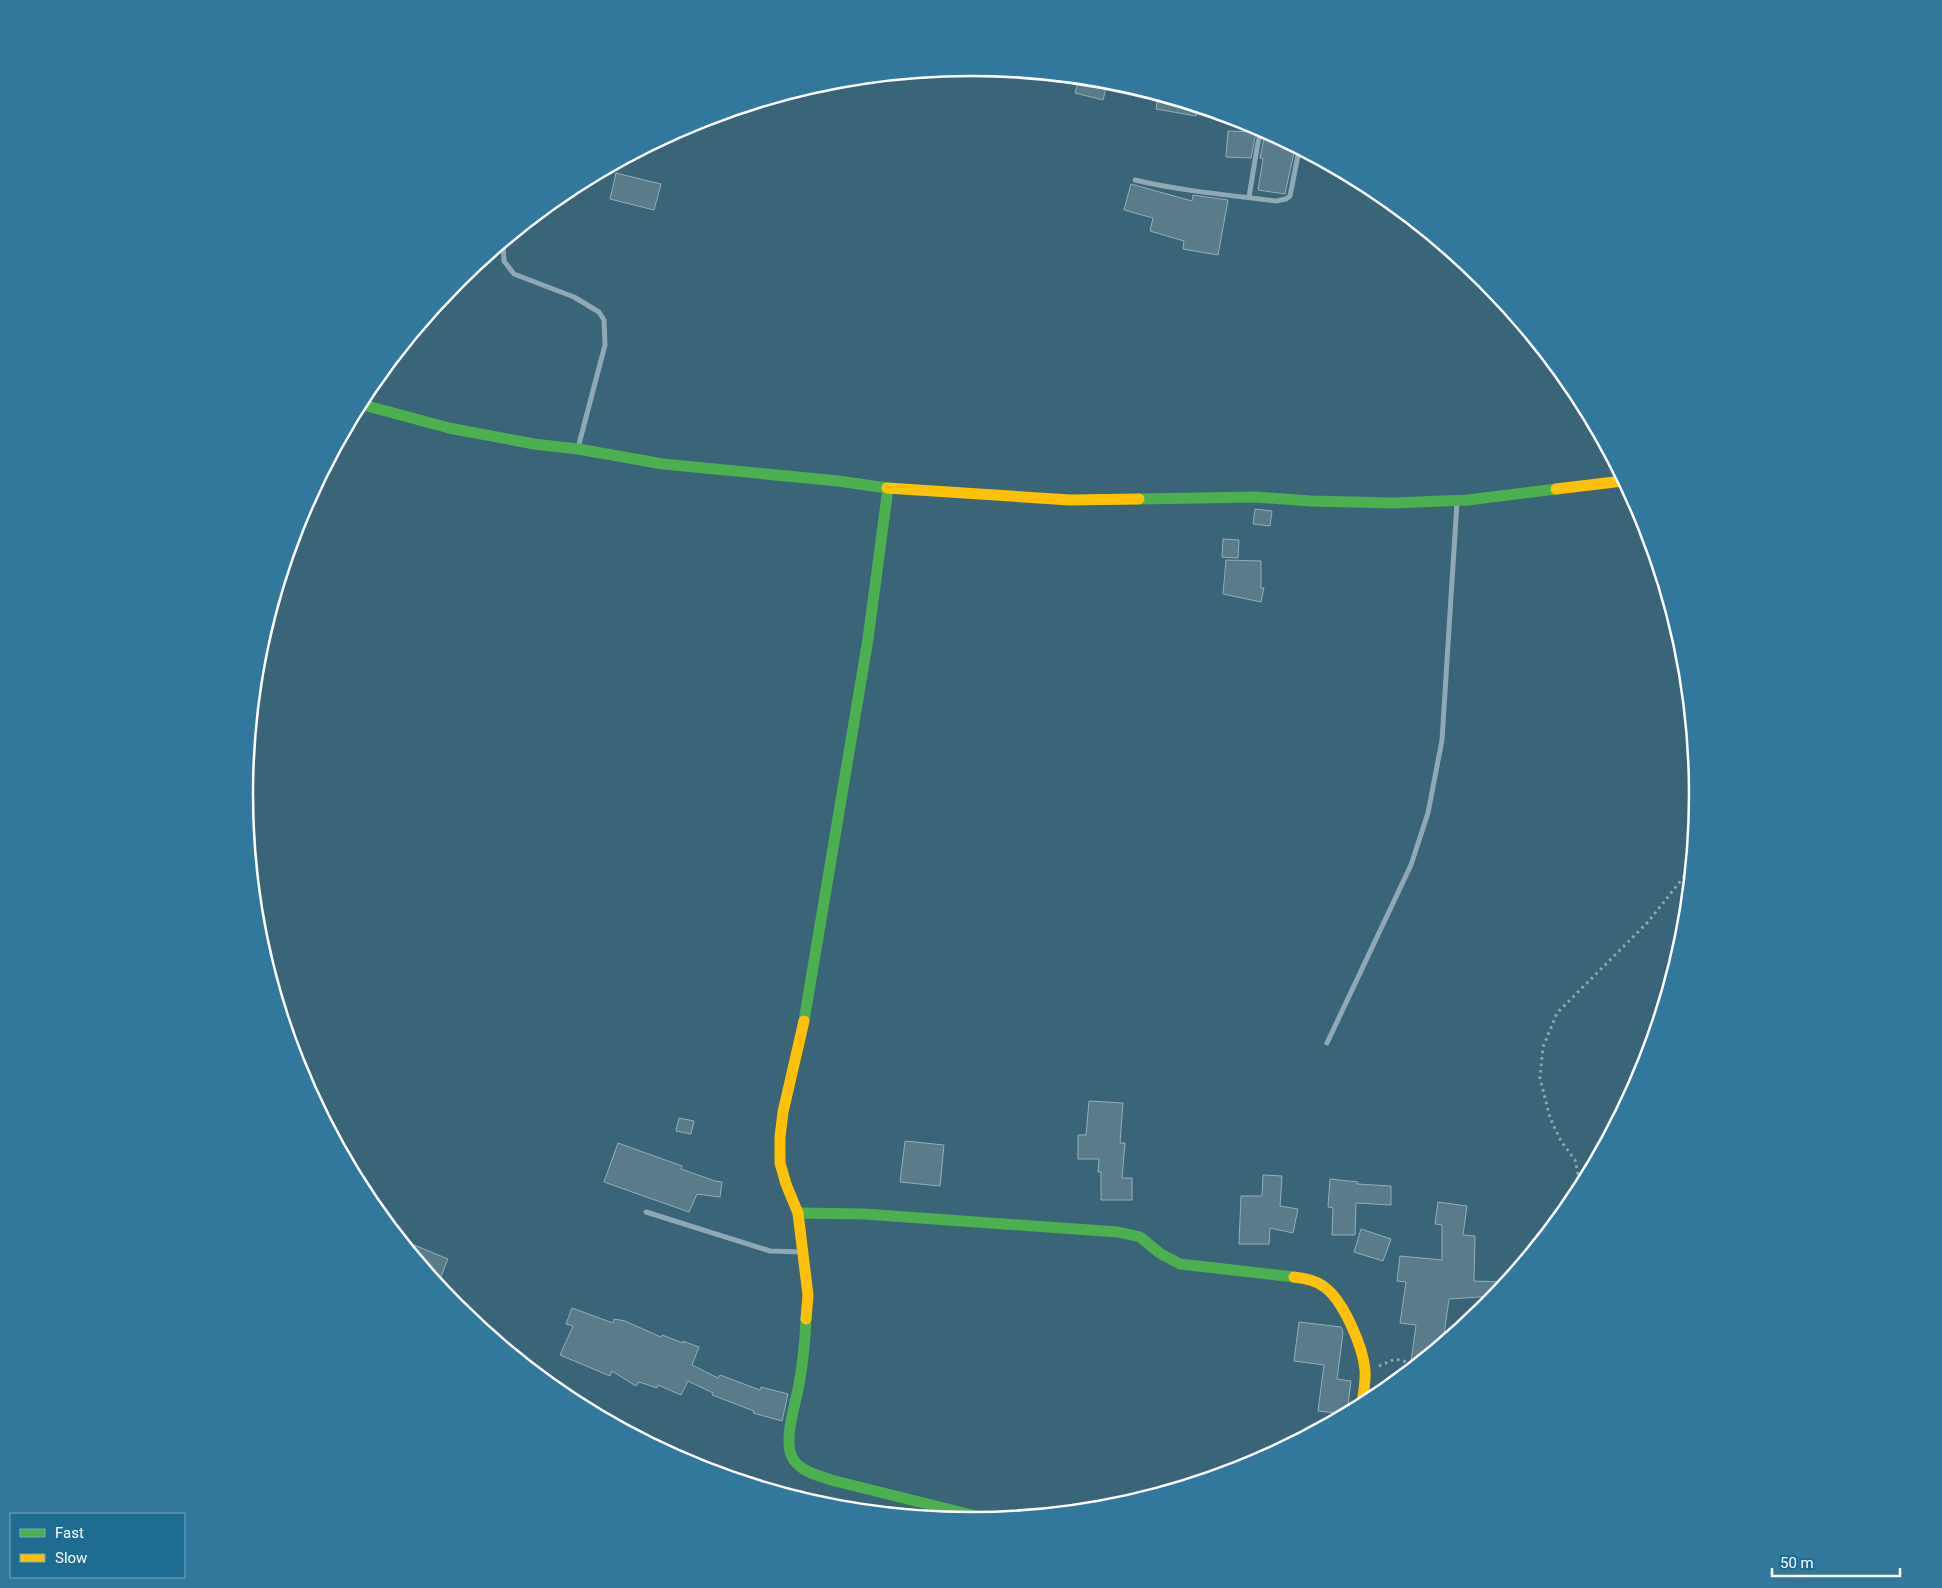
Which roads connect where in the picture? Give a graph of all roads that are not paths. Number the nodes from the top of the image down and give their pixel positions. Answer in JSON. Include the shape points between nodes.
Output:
{"nodes":[{"id":1,"x":1260,"y":137,"type":"edge"},
{"id":2,"x":1298,"y":155,"type":"edge"},
{"id":3,"x":1135,"y":180,"type":"dead end"},
{"id":4,"x":1249,"y":197,"type":"junction"},
{"id":5,"x":503,"y":250,"type":"edge"},
{"id":6,"x":367,"y":406,"type":"edge"},
{"id":7,"x":578,"y":449,"type":"junction"},
{"id":8,"x":1617,"y":482,"type":"edge"},
{"id":9,"x":888,"y":488,"type":"junction"},
{"id":10,"x":1457,"y":500,"type":"junction"},
{"id":11,"x":1327,"y":1043,"type":"dead end"},
{"id":12,"x":646,"y":1212,"type":"dead end"},
{"id":13,"x":798,"y":1213,"type":"junction"},
{"id":14,"x":803,"y":1252,"type":"junction"},
{"id":15,"x":1363,"y":1395,"type":"edge"},
{"id":16,"x":958,"y":1511,"type":"edge"}],
"edges":[{"from":1,"to":4,"type":"street"},
{"from":2,"to":4,"type":"street","via":[[1290,196],[1276,201]]},
{"from":3,"to":4,"type":"street"},
{"from":5,"to":7,"type":"street","via":[[504,261],[514,274],[574,297],[599,312],[604,320],[605,345]]},
{"from":6,"to":7,"type":"street","via":[[449,428]]},
{"from":7,"to":9,"type":"street","via":[[663,464]]},
{"from":8,"to":10,"type":"street"},
{"from":9,"to":10,"type":"street","via":[[1070,500],[1255,497],[1393,503]]},
{"from":9,"to":13,"type":"street","via":[[868,639],[806,1011],[780,1137],[780,1164]]},
{"from":10,"to":11,"type":"street","via":[[1442,740],[1428,813],[1412,865]]},
{"from":12,"to":14,"type":"street","via":[[770,1251]]},
{"from":13,"to":14,"type":"street"},
{"from":13,"to":15,"type":"street","via":[[864,1214],[1118,1232],[1140,1237],[1180,1264],[1303,1278],[1325,1287],[1338,1301],[1363,1358]]},
{"from":14,"to":16,"type":"street","via":[[808,1296],[799,1386],[789,1435],[792,1457],[798,1466],[831,1480]]}]}
